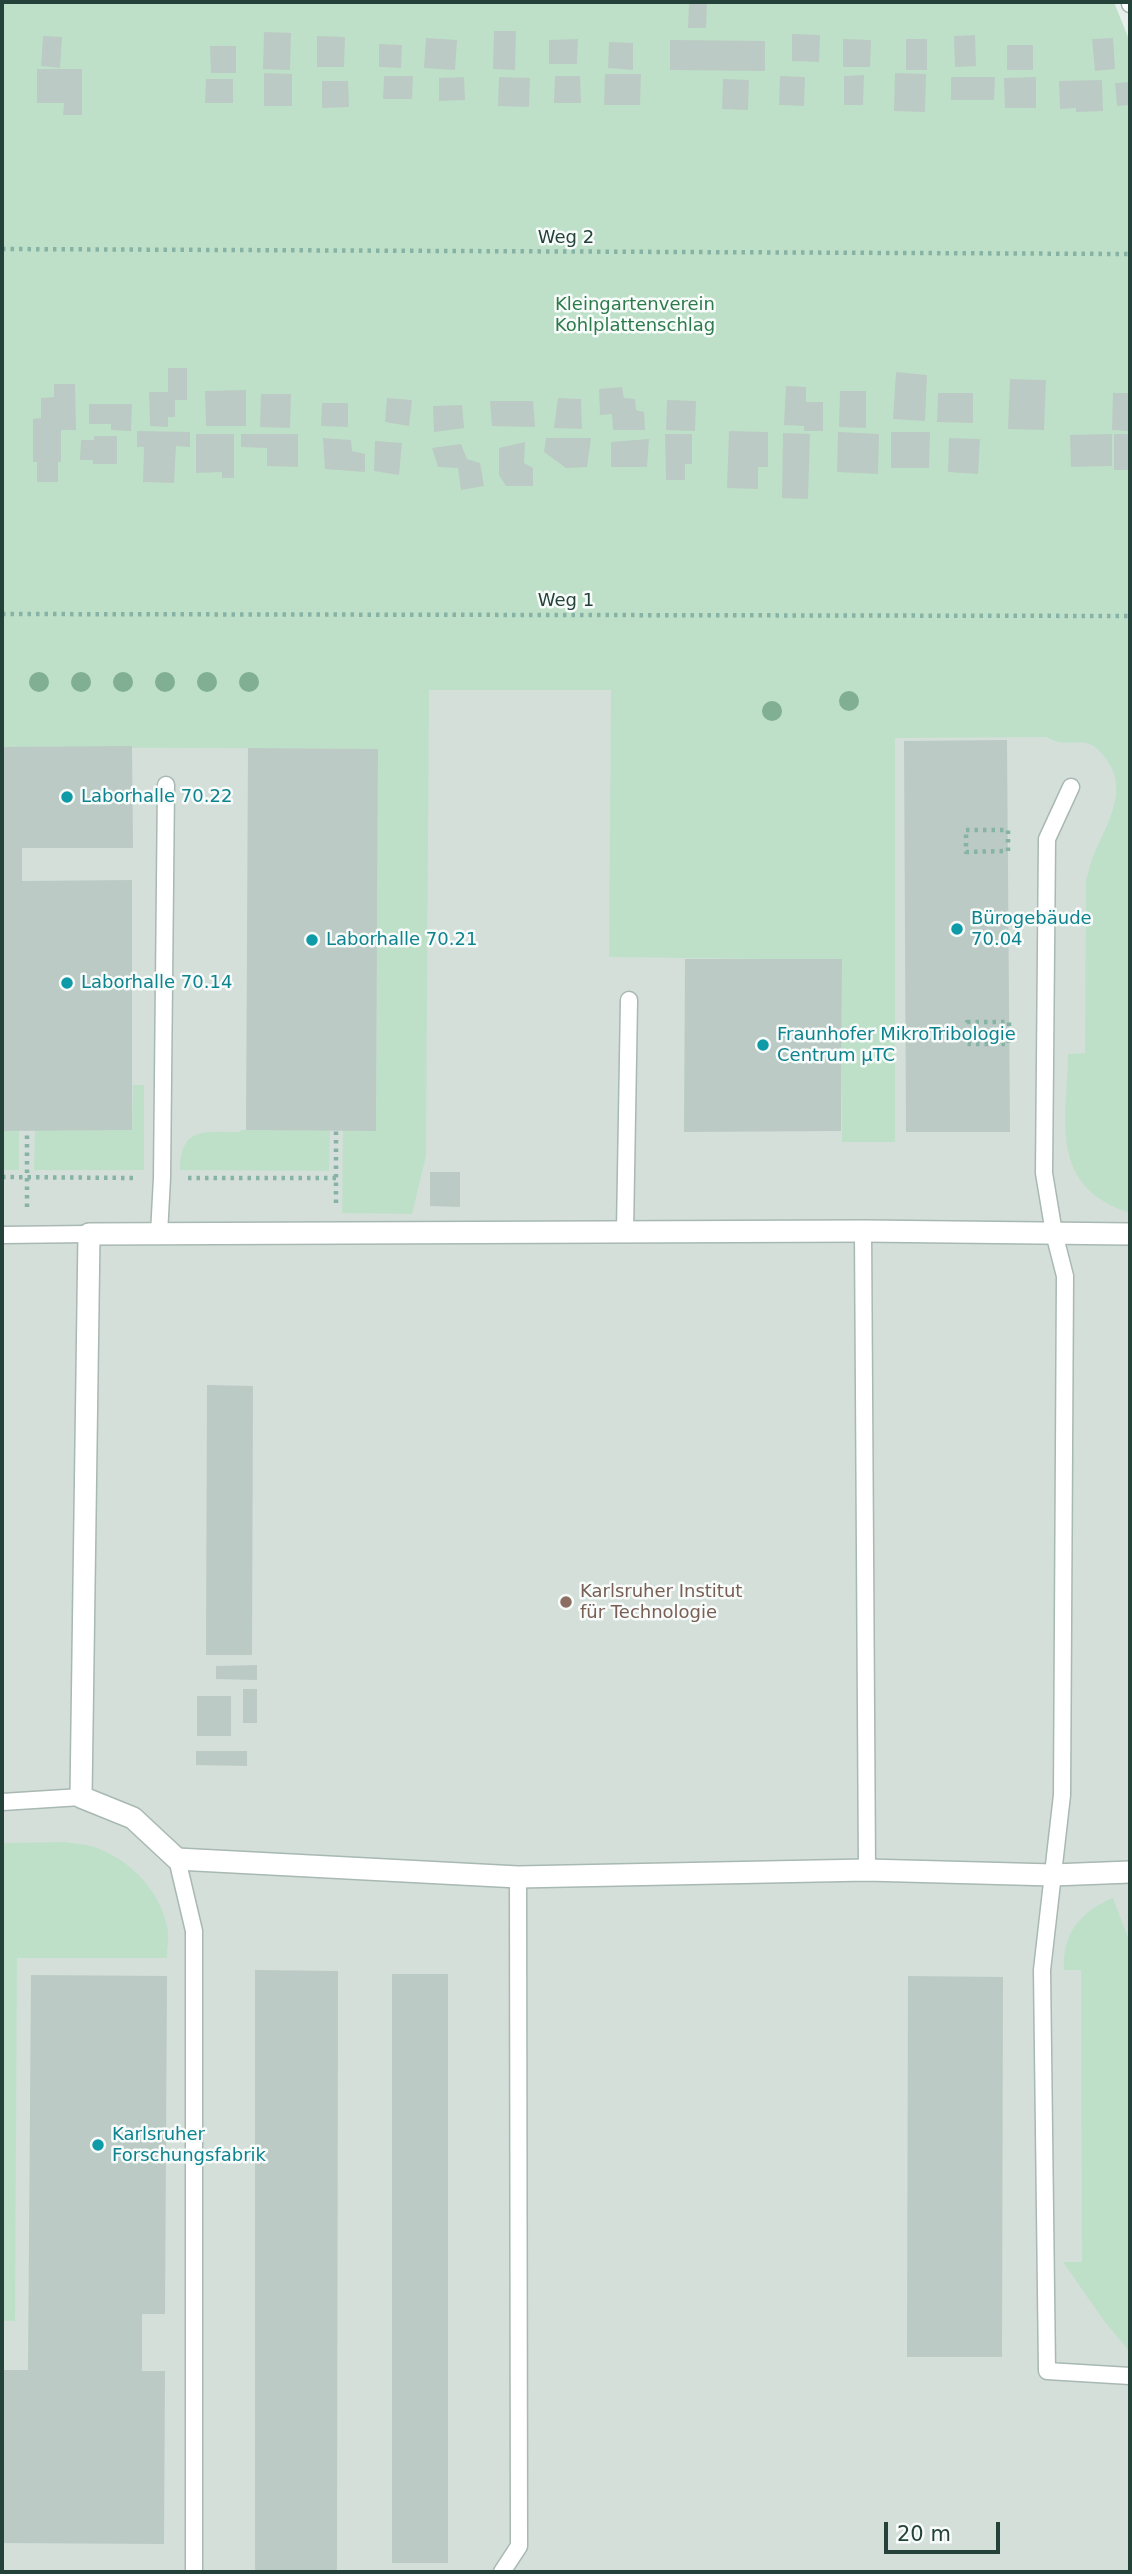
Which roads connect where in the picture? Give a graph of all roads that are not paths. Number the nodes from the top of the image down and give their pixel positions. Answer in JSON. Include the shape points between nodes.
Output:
{"nodes":[{"id":1,"x":166,"y":785,"type":"dead end"},
{"id":2,"x":1071,"y":787,"type":"dead end"},
{"id":3,"x":629,"y":1000,"type":"dead end"},
{"id":4,"x":625,"y":1231,"type":"junction"},
{"id":5,"x":863,"y":1231,"type":"junction"},
{"id":6,"x":1054,"y":1233,"type":"junction"},
{"id":7,"x":89,"y":1234,"type":"junction"},
{"id":8,"x":159,"y":1234,"type":"junction"},
{"id":9,"x":1130,"y":1234,"type":"edge"},
{"id":10,"x":2,"y":1235,"type":"edge"},
{"id":11,"x":81,"y":1797,"type":"junction"},
{"id":12,"x":2,"y":1802,"type":"edge"},
{"id":13,"x":177,"y":1859,"type":"junction"},
{"id":14,"x":867,"y":1870,"type":"junction"},
{"id":15,"x":1130,"y":1872,"type":"edge"},
{"id":16,"x":1053,"y":1875,"type":"junction"},
{"id":17,"x":518,"y":1877,"type":"junction"},
{"id":18,"x":1130,"y":2376,"type":"edge"},
{"id":19,"x":195,"y":2571,"type":"edge"},
{"id":20,"x":502,"y":2572,"type":"edge"}],
"edges":[{"from":1,"to":8,"type":"lane"},
{"from":2,"to":6,"type":"lane","via":[[1047,839],[1044,1173]]},
{"from":3,"to":4,"type":"lane"},
{"from":4,"to":5,"type":"street"},
{"from":4,"to":8,"type":"street"},
{"from":5,"to":6,"type":"street"},
{"from":5,"to":14,"type":"lane"},
{"from":6,"to":9,"type":"street"},
{"from":6,"to":16,"type":"lane","via":[[1065,1289],[1062,1795]]},
{"from":7,"to":8,"type":"street"},
{"from":7,"to":10,"type":"lane"},
{"from":7,"to":11,"type":"street"},
{"from":11,"to":12,"type":"lane"},
{"from":11,"to":13,"type":"street","via":[[133,1818]]},
{"from":13,"to":17,"type":"street"},
{"from":13,"to":19,"type":"lane","via":[[194,1931]]},
{"from":14,"to":16,"type":"street"},
{"from":14,"to":17,"type":"street"},
{"from":15,"to":16,"type":"street"},
{"from":16,"to":18,"type":"lane","via":[[1042,1970],[1046,2371]]},
{"from":17,"to":20,"type":"lane","via":[[519,2546]]}]}
